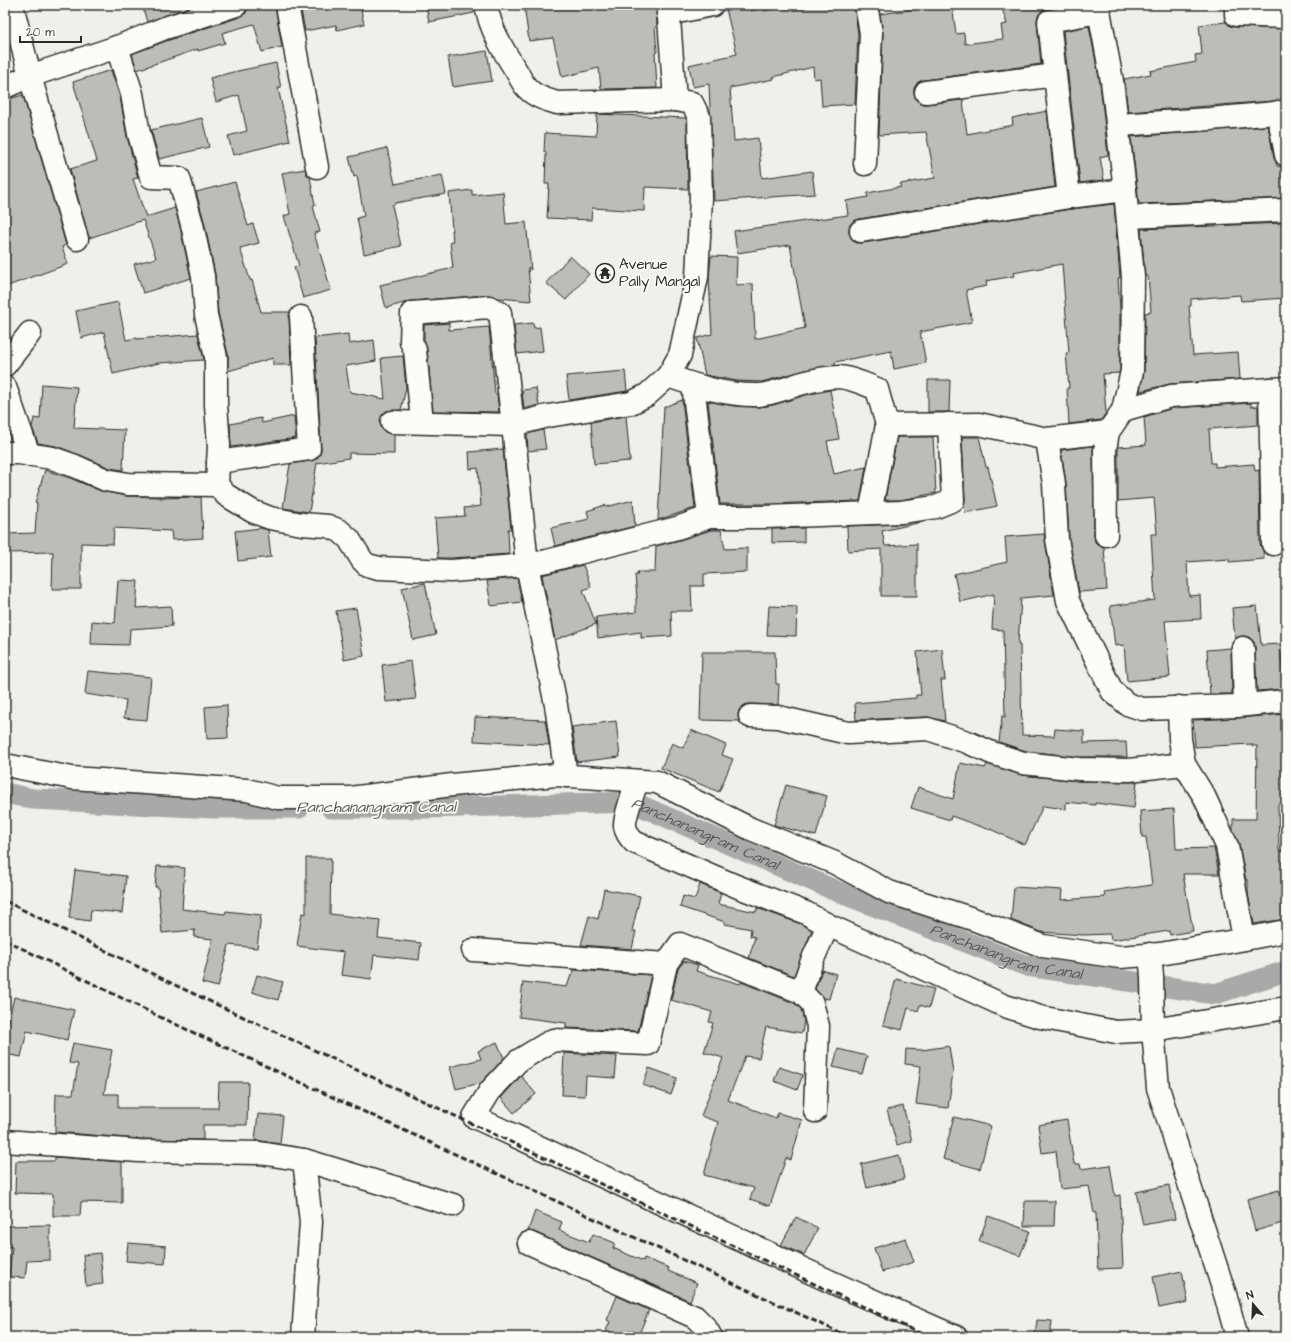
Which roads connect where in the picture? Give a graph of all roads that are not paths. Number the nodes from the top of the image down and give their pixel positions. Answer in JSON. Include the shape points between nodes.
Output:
{"nodes":[{"id":1,"x":12,"y":5,"type":"edge"},
{"id":2,"x":236,"y":5,"type":"edge"},
{"id":3,"x":287,"y":5,"type":"edge"},
{"id":4,"x":486,"y":5,"type":"edge"},
{"id":5,"x":712,"y":5,"type":"edge"},
{"id":6,"x":866,"y":5,"type":"edge"},
{"id":7,"x":1236,"y":5,"type":"edge"},
{"id":8,"x":1099,"y":8,"type":"edge"},
{"id":9,"x":668,"y":10,"type":"edge"},
{"id":10,"x":1047,"y":13,"type":"edge"},
{"id":11,"x":1286,"y":17,"type":"edge"},
{"id":12,"x":117,"y":47,"type":"junction"},
{"id":13,"x":1055,"y":75,"type":"junction"},
{"id":14,"x":30,"y":76,"type":"junction"},
{"id":15,"x":5,"y":87,"type":"edge"},
{"id":16,"x":926,"y":92,"type":"dead end"},
{"id":17,"x":675,"y":100,"type":"junction"},
{"id":18,"x":1282,"y":112,"type":"edge"},
{"id":19,"x":1118,"y":125,"type":"junction"},
{"id":20,"x":1286,"y":154,"type":"edge"},
{"id":21,"x":865,"y":164,"type":"dead end"},
{"id":22,"x":317,"y":166,"type":"dead end"},
{"id":23,"x":1125,"y":190,"type":"junction"},
{"id":24,"x":1069,"y":197,"type":"junction"},
{"id":25,"x":1286,"y":210,"type":"edge"},
{"id":26,"x":1128,"y":217,"type":"junction"},
{"id":27,"x":861,"y":231,"type":"dead end"},
{"id":28,"x":77,"y":239,"type":"dead end"},
{"id":29,"x":301,"y":317,"type":"dead end"},
{"id":30,"x":30,"y":333,"type":"dead end"},
{"id":31,"x":5,"y":365,"type":"edge"},
{"id":32,"x":668,"y":376,"type":"junction"},
{"id":33,"x":693,"y":385,"type":"junction"},
{"id":34,"x":5,"y":387,"type":"edge"},
{"id":35,"x":1278,"y":389,"type":"edge"},
{"id":36,"x":1123,"y":410,"type":"junction"},
{"id":37,"x":392,"y":422,"type":"dead end"},
{"id":38,"x":422,"y":422,"type":"junction"},
{"id":39,"x":949,"y":424,"type":"junction"},
{"id":40,"x":513,"y":425,"type":"junction"},
{"id":41,"x":887,"y":425,"type":"junction"},
{"id":42,"x":1108,"y":432,"type":"junction"},
{"id":43,"x":1047,"y":439,"type":"junction"},
{"id":44,"x":5,"y":454,"type":"edge"},
{"id":45,"x":30,"y":455,"type":"junction"},
{"id":46,"x":218,"y":462,"type":"junction"},
{"id":47,"x":217,"y":485,"type":"junction"},
{"id":48,"x":870,"y":513,"type":"junction"},
{"id":49,"x":710,"y":517,"type":"junction"},
{"id":50,"x":1106,"y":535,"type":"dead end"},
{"id":51,"x":1273,"y":544,"type":"dead end"},
{"id":52,"x":527,"y":565,"type":"junction"},
{"id":53,"x":1243,"y":648,"type":"dead end"},
{"id":54,"x":1286,"y":701,"type":"edge"},
{"id":55,"x":1245,"y":705,"type":"junction"},
{"id":56,"x":1179,"y":707,"type":"junction"},
{"id":57,"x":750,"y":716,"type":"dead end"},
{"id":58,"x":1184,"y":764,"type":"junction"},
{"id":59,"x":5,"y":765,"type":"edge"},
{"id":60,"x":566,"y":776,"type":"junction"},
{"id":61,"x":635,"y":788,"type":"junction"},
{"id":62,"x":828,"y":925,"type":"junction"},
{"id":63,"x":1286,"y":931,"type":"edge"},
{"id":64,"x":1244,"y":940,"type":"junction"},
{"id":65,"x":473,"y":950,"type":"dead end"},
{"id":66,"x":1150,"y":954,"type":"junction"},
{"id":67,"x":666,"y":964,"type":"junction"},
{"id":68,"x":801,"y":992,"type":"junction"},
{"id":69,"x":1286,"y":1008,"type":"edge"},
{"id":70,"x":1153,"y":1020,"type":"junction"},
{"id":71,"x":815,"y":1111,"type":"dead end"},
{"id":72,"x":5,"y":1141,"type":"edge"},
{"id":73,"x":304,"y":1160,"type":"junction"},
{"id":74,"x":453,"y":1205,"type":"dead end"},
{"id":75,"x":529,"y":1244,"type":"dead end"},
{"id":76,"x":303,"y":1337,"type":"edge"},
{"id":77,"x":711,"y":1337,"type":"edge"},
{"id":78,"x":956,"y":1337,"type":"edge"},
{"id":79,"x":1237,"y":1337,"type":"edge"}],
"edges":[{"from":1,"to":14,"type":"street"},
{"from":2,"to":12,"type":"street"},
{"from":3,"to":22,"type":"street"},
{"from":4,"to":17,"type":"street","via":[[487,13],[507,56],[528,89],[540,98],[558,104]]},
{"from":5,"to":9,"type":"street"},
{"from":6,"to":21,"type":"street","via":[[870,33]]},
{"from":7,"to":11,"type":"street","via":[[1236,15]]},
{"from":8,"to":10,"type":"street"},
{"from":8,"to":19,"type":"street"},
{"from":9,"to":17,"type":"street"},
{"from":10,"to":13,"type":"street"},
{"from":12,"to":14,"type":"street"},
{"from":12,"to":46,"type":"street","via":[[132,94],[150,177],[179,178],[192,224],[203,276],[206,315],[216,357]]},
{"from":13,"to":16,"type":"street"},
{"from":13,"to":24,"type":"street"},
{"from":14,"to":15,"type":"street"},
{"from":14,"to":28,"type":"street"},
{"from":17,"to":32,"type":"street","via":[[692,103],[699,117],[701,198],[697,277],[680,355]]},
{"from":18,"to":19,"type":"street"},
{"from":18,"to":20,"type":"street"},
{"from":19,"to":23,"type":"street"},
{"from":23,"to":24,"type":"street"},
{"from":23,"to":26,"type":"street"},
{"from":24,"to":27,"type":"street"},
{"from":25,"to":26,"type":"street"},
{"from":26,"to":36,"type":"street","via":[[1133,277],[1132,371]]},
{"from":29,"to":46,"type":"street","via":[[309,449]]},
{"from":30,"to":31,"type":"street"},
{"from":32,"to":33,"type":"street"},
{"from":32,"to":40,"type":"street","via":[[647,395],[631,402],[548,416]]},
{"from":33,"to":41,"type":"street","via":[[736,394],[759,395],[803,383],[839,377],[862,382],[877,389]]},
{"from":33,"to":49,"type":"street"},
{"from":34,"to":45,"type":"street"},
{"from":35,"to":36,"type":"street","via":[[1171,396]]},
{"from":35,"to":51,"type":"street"},
{"from":36,"to":42,"type":"street"},
{"from":37,"to":38,"type":"street"},
{"from":38,"to":40,"type":"street"},
{"from":38,"to":40,"type":"street","via":[[415,350],[411,342],[412,313],[489,307],[500,313]]},
{"from":39,"to":41,"type":"street"},
{"from":39,"to":43,"type":"street","via":[[979,424]]},
{"from":39,"to":48,"type":"street","via":[[953,500],[936,507]]},
{"from":40,"to":52,"type":"street"},
{"from":41,"to":48,"type":"street"},
{"from":42,"to":43,"type":"street"},
{"from":42,"to":50,"type":"street","via":[[1105,450]]},
{"from":43,"to":56,"type":"street","via":[[1054,484],[1057,539],[1068,601],[1112,691],[1127,704],[1142,709]]},
{"from":44,"to":45,"type":"street"},
{"from":45,"to":47,"type":"street","via":[[52,458],[106,480],[120,483]]},
{"from":46,"to":47,"type":"street"},
{"from":47,"to":52,"type":"street","via":[[226,495],[252,511],[276,519],[328,526],[340,531],[349,539],[367,565],[451,572]]},
{"from":48,"to":49,"type":"street"},
{"from":49,"to":52,"type":"street","via":[[677,528]]},
{"from":52,"to":60,"type":"street","via":[[556,705]]},
{"from":53,"to":55,"type":"street"},
{"from":54,"to":55,"type":"street"},
{"from":55,"to":56,"type":"street"},
{"from":56,"to":58,"type":"street"},
{"from":57,"to":58,"type":"street","via":[[778,717],[848,734],[928,729],[1023,763],[1079,769],[1129,770]]},
{"from":58,"to":64,"type":"street","via":[[1204,796],[1227,846]]},
{"from":59,"to":60,"type":"street","via":[[72,778],[247,790],[278,798],[350,798],[452,785]]},
{"from":60,"to":61,"type":"street"},
{"from":61,"to":62,"type":"street","via":[[624,825],[628,836],[634,842],[806,913]]},
{"from":61,"to":66,"type":"street","via":[[657,782],[751,829],[835,863],[889,892],[973,919],[1043,946],[1120,957]]},
{"from":62,"to":68,"type":"street"},
{"from":62,"to":70,"type":"street","via":[[1005,1006],[1040,1017],[1116,1032]]},
{"from":63,"to":64,"type":"street"},
{"from":64,"to":66,"type":"street"},
{"from":65,"to":67,"type":"street"},
{"from":66,"to":70,"type":"street"},
{"from":67,"to":68,"type":"street","via":[[680,944]]},
{"from":67,"to":78,"type":"street","via":[[648,1044],[552,1040],[518,1061],[490,1091],[474,1117]]},
{"from":68,"to":71,"type":"street","via":[[812,1003],[818,1026]]},
{"from":69,"to":70,"type":"street"},
{"from":70,"to":79,"type":"street","via":[[1158,1088]]},
{"from":72,"to":73,"type":"street","via":[[139,1151],[260,1153]]},
{"from":73,"to":74,"type":"street"},
{"from":73,"to":76,"type":"street","via":[[312,1222]]},
{"from":75,"to":77,"type":"street","via":[[695,1317]]}]}
